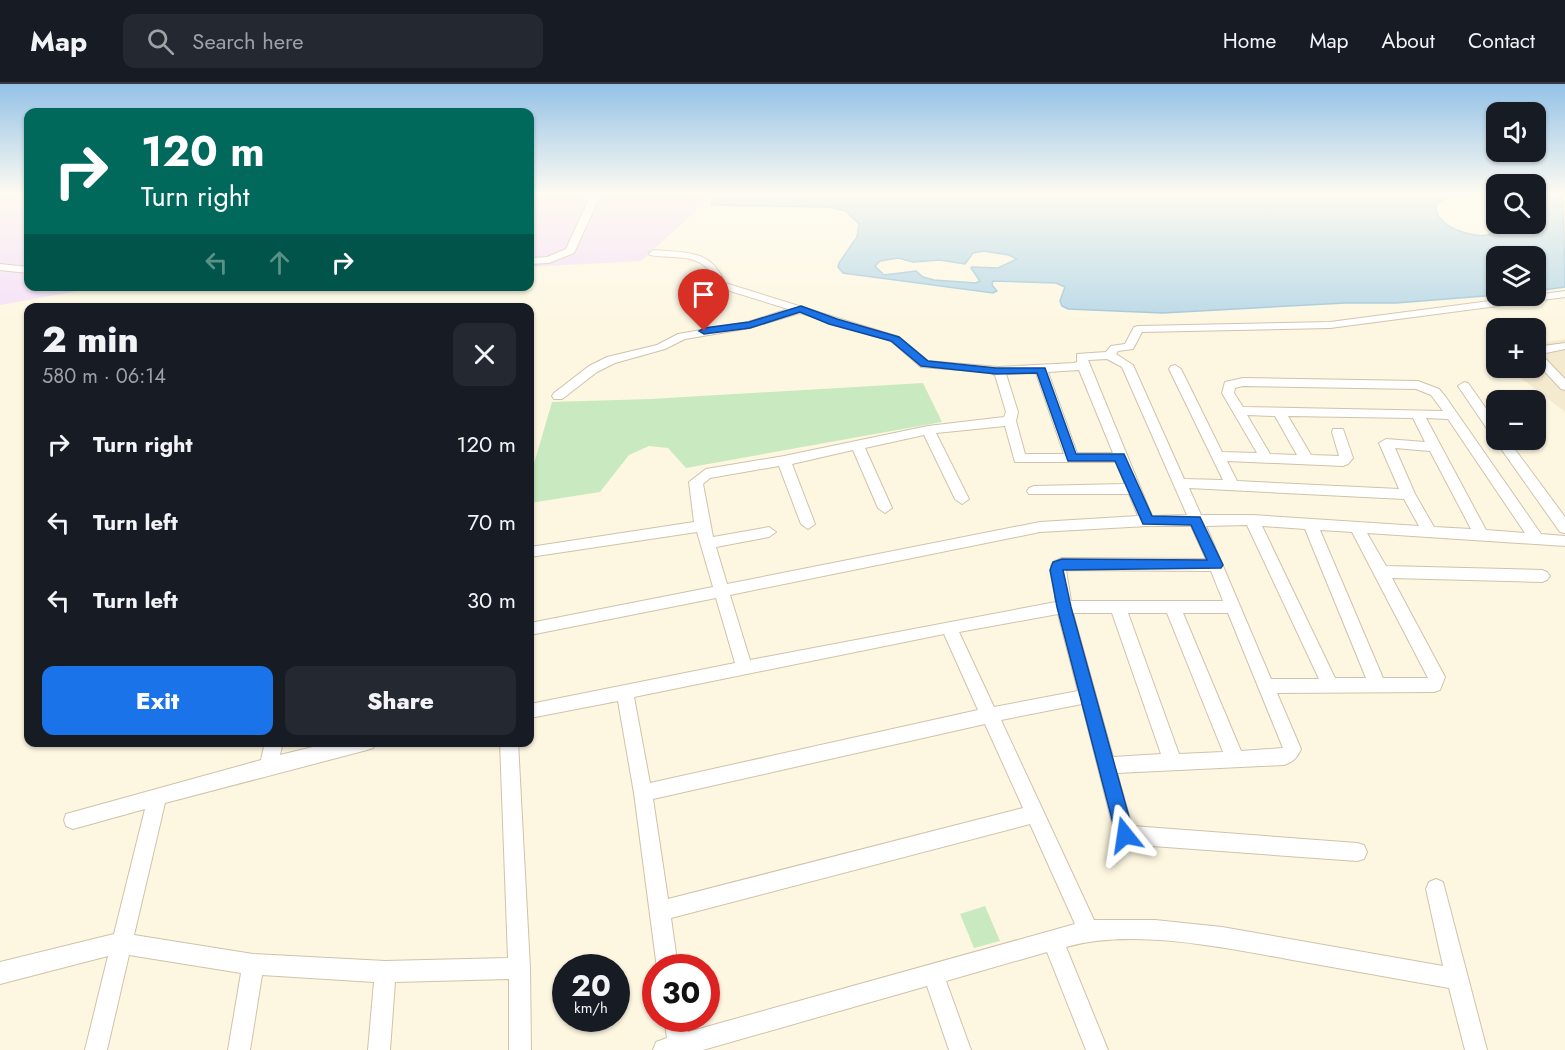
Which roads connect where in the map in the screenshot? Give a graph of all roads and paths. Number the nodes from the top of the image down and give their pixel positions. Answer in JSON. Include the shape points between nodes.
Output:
{"nodes":[{"id":1,"x":575,"y":239,"type":"edge"},
{"id":2,"x":654,"y":253,"type":"dead end"},
{"id":3,"x":534,"y":261,"type":"edge"},
{"id":4,"x":0,"y":267,"type":"edge"},
{"id":5,"x":24,"y":270,"type":"edge"},
{"id":6,"x":1565,"y":294,"type":"edge"},
{"id":7,"x":801,"y":309,"type":"junction"},
{"id":8,"x":1565,"y":346,"type":"edge"},
{"id":9,"x":1546,"y":351,"type":"edge"},
{"id":10,"x":1109,"y":355,"type":"junction"},
{"id":11,"x":1083,"y":364,"type":"junction"},
{"id":12,"x":1546,"y":364,"type":"edge"},
{"id":13,"x":1175,"y":369,"type":"dead end"},
{"id":14,"x":1041,"y":370,"type":"junction"},
{"id":15,"x":996,"y":371,"type":"junction"},
{"id":16,"x":1565,"y":386,"type":"edge"},
{"id":17,"x":1464,"y":387,"type":"dead end"},
{"id":18,"x":558,"y":396,"type":"dead end"},
{"id":19,"x":1238,"y":411,"type":"junction"},
{"id":20,"x":1279,"y":411,"type":"junction"},
{"id":21,"x":1417,"y":414,"type":"junction"},
{"id":22,"x":1452,"y":415,"type":"junction"},
{"id":23,"x":1486,"y":418,"type":"edge"},
{"id":24,"x":1010,"y":421,"type":"junction"},
{"id":25,"x":928,"y":430,"type":"junction"},
{"id":26,"x":1338,"y":432,"type":"dead end"},
{"id":27,"x":857,"y":444,"type":"junction"},
{"id":28,"x":1435,"y":447,"type":"junction"},
{"id":29,"x":1509,"y":450,"type":"edge"},
{"id":30,"x":1218,"y":456,"type":"junction"},
{"id":31,"x":1120,"y":457,"type":"junction"},
{"id":32,"x":1072,"y":458,"type":"junction"},
{"id":33,"x":1267,"y":459,"type":"junction"},
{"id":34,"x":1307,"y":460,"type":"junction"},
{"id":35,"x":783,"y":461,"type":"junction"},
{"id":36,"x":1179,"y":483,"type":"junction"},
{"id":37,"x":1232,"y":485,"type":"junction"},
{"id":38,"x":1134,"y":489,"type":"junction"},
{"id":39,"x":1034,"y":491,"type":"dead end"},
{"id":40,"x":1408,"y":494,"type":"junction"},
{"id":41,"x":962,"y":499,"type":"dead end"},
{"id":42,"x":885,"y":508,"type":"dead end"},
{"id":43,"x":1195,"y":520,"type":"junction"},
{"id":44,"x":1252,"y":520,"type":"junction"},
{"id":45,"x":1147,"y":521,"type":"junction"},
{"id":46,"x":808,"y":524,"type":"dead end"},
{"id":47,"x":1310,"y":524,"type":"junction"},
{"id":48,"x":702,"y":526,"type":"junction"},
{"id":49,"x":1357,"y":527,"type":"junction"},
{"id":50,"x":1565,"y":528,"type":"edge"},
{"id":51,"x":770,"y":532,"type":"dead end"},
{"id":52,"x":1430,"y":532,"type":"junction"},
{"id":53,"x":1481,"y":535,"type":"junction"},
{"id":54,"x":1537,"y":539,"type":"junction"},
{"id":55,"x":1565,"y":541,"type":"edge"},
{"id":56,"x":708,"y":543,"type":"junction"},
{"id":57,"x":534,"y":551,"type":"edge"},
{"id":58,"x":1216,"y":565,"type":"junction"},
{"id":59,"x":1381,"y":572,"type":"junction"},
{"id":60,"x":1542,"y":576,"type":"dead end"},
{"id":61,"x":721,"y":590,"type":"junction"},
{"id":62,"x":1064,"y":607,"type":"junction"},
{"id":63,"x":1233,"y":607,"type":"junction"},
{"id":64,"x":1118,"y":608,"type":"junction"},
{"id":65,"x":1173,"y":609,"type":"junction"},
{"id":66,"x":949,"y":627,"type":"junction"},
{"id":67,"x":534,"y":628,"type":"edge"},
{"id":68,"x":745,"y":669,"type":"junction"},
{"id":69,"x":1377,"y":685,"type":"junction"},
{"id":70,"x":1265,"y":686,"type":"junction"},
{"id":71,"x":1331,"y":687,"type":"junction"},
{"id":72,"x":625,"y":693,"type":"junction"},
{"id":73,"x":1088,"y":696,"type":"junction"},
{"id":74,"x":534,"y":710,"type":"edge"},
{"id":75,"x":989,"y":715,"type":"junction"},
{"id":76,"x":273,"y":747,"type":"edge"},
{"id":77,"x":346,"y":747,"type":"edge"},
{"id":78,"x":508,"y":747,"type":"edge"},
{"id":79,"x":1235,"y":759,"type":"junction"},
{"id":80,"x":1173,"y":762,"type":"junction"},
{"id":81,"x":1106,"y":765,"type":"junction"},
{"id":82,"x":268,"y":766,"type":"junction"},
{"id":83,"x":643,"y":793,"type":"junction"},
{"id":84,"x":157,"y":797,"type":"junction"},
{"id":85,"x":1035,"y":814,"type":"junction"},
{"id":86,"x":73,"y":820,"type":"dead end"},
{"id":87,"x":1357,"y":852,"type":"dead end"},
{"id":88,"x":1436,"y":889,"type":"dead end"},
{"id":89,"x":661,"y":911,"type":"junction"},
{"id":90,"x":1088,"y":930,"type":"junction"},
{"id":91,"x":1053,"y":941,"type":"junction"},
{"id":92,"x":120,"y":943,"type":"junction"},
{"id":93,"x":666,"y":954,"type":"edge"},
{"id":94,"x":253,"y":964,"type":"junction"},
{"id":95,"x":519,"y":968,"type":"junction"},
{"id":96,"x":385,"y":972,"type":"junction"},
{"id":97,"x":0,"y":973,"type":"edge"},
{"id":98,"x":933,"y":974,"type":"junction"},
{"id":99,"x":1456,"y":979,"type":"junction"},
{"id":100,"x":673,"y":1032,"type":"edge"},
{"id":101,"x":671,"y":1048,"type":"edge"},
{"id":102,"x":96,"y":1050,"type":"edge"},
{"id":103,"x":239,"y":1050,"type":"edge"},
{"id":104,"x":379,"y":1050,"type":"edge"},
{"id":105,"x":520,"y":1050,"type":"edge"},
{"id":106,"x":960,"y":1050,"type":"edge"},
{"id":107,"x":1097,"y":1050,"type":"edge"},
{"id":108,"x":1476,"y":1050,"type":"edge"}],
"edges":[{"from":1,"to":3,"type":"street","via":[[570,251],[549,260]]},
{"from":2,"to":7,"type":"street","via":[[699,257],[717,272],[722,285]]},
{"from":4,"to":5,"type":"street"},
{"from":6,"to":10,"type":"street","via":[[1330,325],[1138,329],[1129,347],[1115,348]]},
{"from":7,"to":15,"type":"street","via":[[895,339],[925,364]]},
{"from":7,"to":18,"type":"street","via":[[750,325],[682,336],[661,347],[611,360]]},
{"from":8,"to":9,"type":"street"},
{"from":10,"to":11,"type":"street","via":[[1081,357]]},
{"from":10,"to":36,"type":"street","via":[[1127,364]]},
{"from":11,"to":14,"type":"street"},
{"from":11,"to":31,"type":"street"},
{"from":12,"to":16,"type":"street"},
{"from":13,"to":30,"type":"street"},
{"from":14,"to":15,"type":"street"},
{"from":14,"to":32,"type":"street"},
{"from":15,"to":24,"type":"street","via":[[1002,376],[1010,403]]},
{"from":17,"to":23,"type":"street"},
{"from":19,"to":20,"type":"street"},
{"from":19,"to":22,"type":"street","via":[[1227,389],[1235,383],[1408,383],[1435,392]]},
{"from":19,"to":33,"type":"street"},
{"from":20,"to":21,"type":"street"},
{"from":20,"to":34,"type":"street"},
{"from":21,"to":22,"type":"street"},
{"from":21,"to":28,"type":"street"},
{"from":22,"to":54,"type":"street"},
{"from":24,"to":25,"type":"street"},
{"from":24,"to":32,"type":"street","via":[[1023,465]]},
{"from":25,"to":27,"type":"street"},
{"from":25,"to":41,"type":"street"},
{"from":26,"to":34,"type":"street","via":[[1346,460]]},
{"from":27,"to":35,"type":"street"},
{"from":27,"to":42,"type":"street"},
{"from":28,"to":40,"type":"street","via":[[1386,443]]},
{"from":28,"to":53,"type":"street"},
{"from":29,"to":50,"type":"street"},
{"from":30,"to":33,"type":"street"},
{"from":30,"to":37,"type":"street"},
{"from":31,"to":32,"type":"street"},
{"from":31,"to":38,"type":"street"},
{"from":33,"to":34,"type":"street"},
{"from":35,"to":46,"type":"street"},
{"from":35,"to":48,"type":"street","via":[[700,478],[696,482]]},
{"from":36,"to":37,"type":"street"},
{"from":36,"to":43,"type":"street"},
{"from":37,"to":40,"type":"street"},
{"from":38,"to":39,"type":"street"},
{"from":38,"to":45,"type":"street"},
{"from":40,"to":52,"type":"street"},
{"from":43,"to":44,"type":"street"},
{"from":43,"to":45,"type":"street"},
{"from":43,"to":58,"type":"street"},
{"from":44,"to":47,"type":"street"},
{"from":44,"to":71,"type":"street"},
{"from":45,"to":61,"type":"street","via":[[1040,527]]},
{"from":47,"to":49,"type":"street"},
{"from":47,"to":69,"type":"street"},
{"from":48,"to":56,"type":"street"},
{"from":48,"to":57,"type":"street"},
{"from":49,"to":52,"type":"street"},
{"from":49,"to":59,"type":"street"},
{"from":51,"to":56,"type":"street"},
{"from":52,"to":53,"type":"street"},
{"from":53,"to":54,"type":"street"},
{"from":54,"to":55,"type":"street"},
{"from":56,"to":61,"type":"street"},
{"from":58,"to":62,"type":"street","via":[[1062,564],[1057,570]]},
{"from":58,"to":63,"type":"street"},
{"from":59,"to":60,"type":"street"},
{"from":59,"to":69,"type":"street","via":[[1437,677],[1434,685]]},
{"from":61,"to":67,"type":"street"},
{"from":61,"to":68,"type":"street"},
{"from":62,"to":64,"type":"street"},
{"from":62,"to":66,"type":"street"},
{"from":62,"to":73,"type":"street"},
{"from":63,"to":65,"type":"street"},
{"from":63,"to":70,"type":"street"},
{"from":64,"to":65,"type":"street"},
{"from":64,"to":80,"type":"street"},
{"from":65,"to":79,"type":"street"},
{"from":66,"to":68,"type":"street"},
{"from":66,"to":75,"type":"street"},
{"from":68,"to":72,"type":"street"},
{"from":69,"to":71,"type":"street"},
{"from":70,"to":71,"type":"street"},
{"from":70,"to":79,"type":"street","via":[[1292,749],[1284,757]]},
{"from":72,"to":74,"type":"street"},
{"from":72,"to":83,"type":"street"},
{"from":73,"to":75,"type":"street"},
{"from":73,"to":81,"type":"street"},
{"from":75,"to":83,"type":"street"},
{"from":75,"to":85,"type":"street"},
{"from":76,"to":82,"type":"street"},
{"from":77,"to":82,"type":"street"},
{"from":78,"to":95,"type":"street"},
{"from":79,"to":80,"type":"street"},
{"from":80,"to":81,"type":"street"},
{"from":81,"to":87,"type":"street","via":[[1125,835]]},
{"from":82,"to":84,"type":"street"},
{"from":83,"to":89,"type":"street"},
{"from":84,"to":86,"type":"street"},
{"from":84,"to":92,"type":"street"},
{"from":85,"to":89,"type":"street"},
{"from":85,"to":90,"type":"street"},
{"from":88,"to":99,"type":"street"},
{"from":89,"to":93,"type":"street"},
{"from":90,"to":91,"type":"street"},
{"from":90,"to":99,"type":"street","via":[[1155,930],[1222,937]]},
{"from":91,"to":98,"type":"street"},
{"from":91,"to":107,"type":"street"},
{"from":92,"to":94,"type":"street"},
{"from":92,"to":97,"type":"street"},
{"from":92,"to":102,"type":"street"},
{"from":94,"to":96,"type":"street"},
{"from":94,"to":103,"type":"street"},
{"from":95,"to":96,"type":"street"},
{"from":95,"to":105,"type":"street"},
{"from":96,"to":104,"type":"street"},
{"from":98,"to":101,"type":"street"},
{"from":98,"to":106,"type":"street"},
{"from":99,"to":108,"type":"street"},
{"from":100,"to":101,"type":"street"}]}
